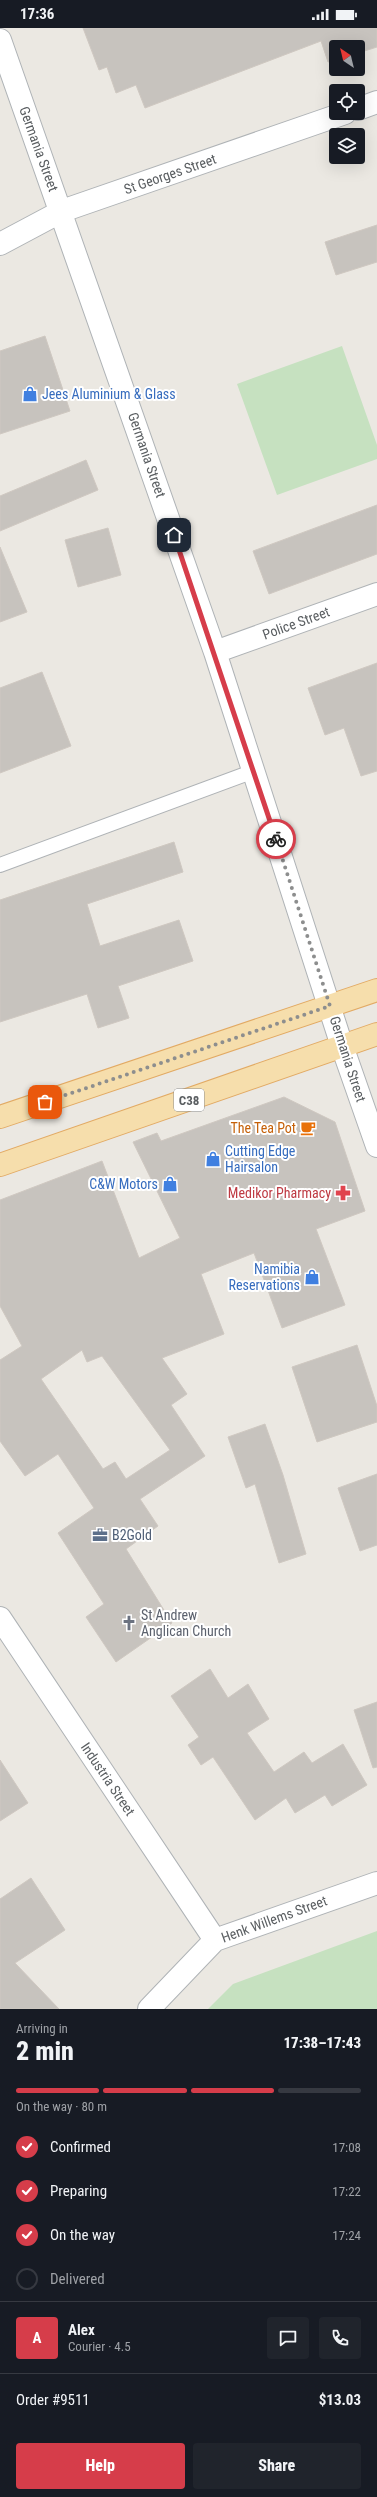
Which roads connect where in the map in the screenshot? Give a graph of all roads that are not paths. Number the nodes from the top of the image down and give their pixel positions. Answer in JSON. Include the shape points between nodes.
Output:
{"nodes":[{"id":1,"x":0,"y":40,"type":"edge"},
{"id":2,"x":377,"y":102,"type":"edge"},
{"id":3,"x":365,"y":106,"type":"edge"},
{"id":4,"x":329,"y":119,"type":"edge"},
{"id":5,"x":62,"y":211,"type":"junction"},
{"id":6,"x":0,"y":244,"type":"edge"},
{"id":7,"x":377,"y":594,"type":"edge"},
{"id":8,"x":215,"y":652,"type":"junction"},
{"id":9,"x":254,"y":771,"type":"junction"},
{"id":10,"x":0,"y":865,"type":"edge"},
{"id":11,"x":377,"y":990,"type":"edge"},
{"id":12,"x":330,"y":1006,"type":"junction"},
{"id":13,"x":377,"y":1034,"type":"edge"},
{"id":14,"x":342,"y":1046,"type":"junction"},
{"id":15,"x":0,"y":1117,"type":"edge"},
{"id":16,"x":377,"y":1146,"type":"edge"},
{"id":17,"x":0,"y":1165,"type":"edge"},
{"id":18,"x":0,"y":1618,"type":"edge"},
{"id":19,"x":377,"y":1883,"type":"edge"},
{"id":20,"x":215,"y":1940,"type":"junction"},
{"id":21,"x":149,"y":2009,"type":"edge"}],
"edges":[{"from":1,"to":5,"type":"street","name":"Germania Street"},
{"from":2,"to":3,"type":"street"},
{"from":4,"to":5,"type":"street","name":"St Georges Street"},
{"from":5,"to":6,"type":"street","name":"St Georges Street"},
{"from":5,"to":8,"type":"street","name":"Germania Street"},
{"from":7,"to":8,"type":"street","name":"Police Street"},
{"from":8,"to":9,"type":"street","name":"Germania Street"},
{"from":9,"to":10,"type":"lane"},
{"from":9,"to":12,"type":"street","name":"Germania Street"},
{"from":11,"to":12,"type":"main road"},
{"from":12,"to":14,"type":"street","name":"Germania Street"},
{"from":12,"to":15,"type":"main road"},
{"from":13,"to":14,"type":"main road","number":"C38"},
{"from":14,"to":16,"type":"street","name":"Germania Street"},
{"from":14,"to":17,"type":"main road","number":"C38"},
{"from":18,"to":20,"type":"street","name":"Industria Street"},
{"from":19,"to":20,"type":"street","name":"Henk Willems Street"},
{"from":20,"to":21,"type":"street","name":"Henk Willems Street"}]}
